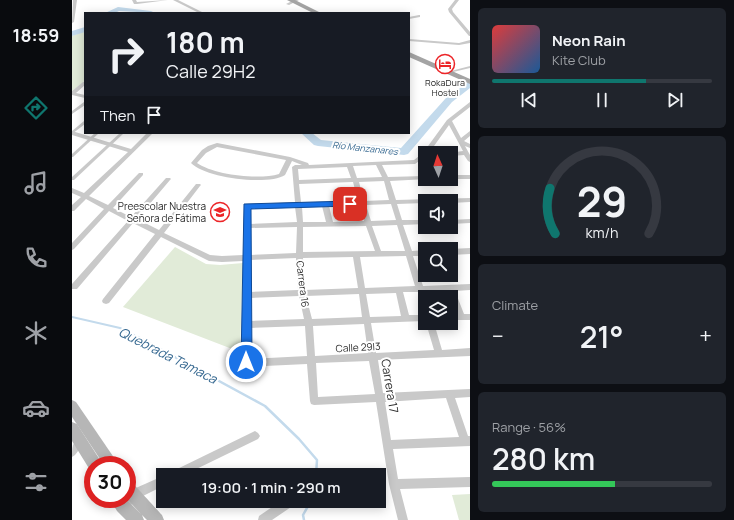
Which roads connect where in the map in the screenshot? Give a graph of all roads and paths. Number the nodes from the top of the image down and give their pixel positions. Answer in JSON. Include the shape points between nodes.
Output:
{"nodes":[{"id":1,"x":75,"y":0,"type":"edge"},
{"id":2,"x":134,"y":0,"type":"edge"},
{"id":3,"x":166,"y":0,"type":"edge"},
{"id":4,"x":175,"y":0,"type":"edge"},
{"id":5,"x":280,"y":0,"type":"edge"},
{"id":6,"x":457,"y":0,"type":"edge"},
{"id":7,"x":292,"y":1,"type":"edge"},
{"id":8,"x":200,"y":12,"type":"edge"},
{"id":9,"x":307,"y":12,"type":"edge"},
{"id":10,"x":316,"y":12,"type":"edge"},
{"id":11,"x":420,"y":16,"type":"dead end"},
{"id":12,"x":410,"y":18,"type":"edge"},
{"id":13,"x":72,"y":22,"type":"edge"},
{"id":14,"x":470,"y":35,"type":"edge"},
{"id":15,"x":410,"y":40,"type":"edge"},
{"id":16,"x":469,"y":43,"type":"edge"},
{"id":17,"x":410,"y":54,"type":"edge"},
{"id":18,"x":410,"y":59,"type":"edge"},
{"id":19,"x":470,"y":68,"type":"edge"},
{"id":20,"x":450,"y":74,"type":"junction"},
{"id":21,"x":470,"y":82,"type":"edge"},
{"id":22,"x":84,"y":84,"type":"edge"},
{"id":23,"x":470,"y":86,"type":"edge"},
{"id":24,"x":72,"y":93,"type":"edge"},
{"id":25,"x":84,"y":97,"type":"edge"},
{"id":26,"x":84,"y":104,"type":"edge"},
{"id":27,"x":470,"y":104,"type":"edge"},
{"id":28,"x":72,"y":113,"type":"edge"},
{"id":29,"x":449,"y":121,"type":"junction"},
{"id":30,"x":84,"y":123,"type":"edge"},
{"id":31,"x":72,"y":133,"type":"edge"},
{"id":32,"x":470,"y":133,"type":"edge"},
{"id":33,"x":96,"y":134,"type":"edge"},
{"id":34,"x":121,"y":134,"type":"edge"},
{"id":35,"x":149,"y":134,"type":"edge"},
{"id":36,"x":91,"y":139,"type":"junction"},
{"id":37,"x":465,"y":140,"type":"edge"},
{"id":38,"x":110,"y":144,"type":"junction"},
{"id":39,"x":431,"y":146,"type":"edge"},
{"id":40,"x":470,"y":146,"type":"edge"},
{"id":41,"x":132,"y":151,"type":"junction"},
{"id":42,"x":466,"y":153,"type":"junction"},
{"id":43,"x":458,"y":154,"type":"edge"},
{"id":44,"x":72,"y":156,"type":"edge"},
{"id":45,"x":290,"y":159,"type":"junction"},
{"id":46,"x":418,"y":160,"type":"edge"},
{"id":47,"x":470,"y":160,"type":"edge"},
{"id":48,"x":378,"y":164,"type":"junction"},
{"id":49,"x":349,"y":165,"type":"junction"},
{"id":50,"x":313,"y":166,"type":"junction"},
{"id":51,"x":141,"y":174,"type":"dead end"},
{"id":52,"x":458,"y":177,"type":"edge"},
{"id":53,"x":470,"y":177,"type":"edge"},
{"id":54,"x":418,"y":178,"type":"edge"},
{"id":55,"x":72,"y":179,"type":"edge"},
{"id":56,"x":168,"y":179,"type":"dead end"},
{"id":57,"x":386,"y":179,"type":"junction"},
{"id":58,"x":356,"y":181,"type":"junction"},
{"id":59,"x":296,"y":182,"type":"junction"},
{"id":60,"x":198,"y":184,"type":"dead end"},
{"id":61,"x":72,"y":190,"type":"edge"},
{"id":62,"x":86,"y":197,"type":"junction"},
{"id":63,"x":470,"y":200,"type":"edge"},
{"id":64,"x":392,"y":201,"type":"junction"},
{"id":65,"x":362,"y":203,"type":"junction"},
{"id":66,"x":298,"y":204,"type":"junction"},
{"id":67,"x":326,"y":204,"type":"junction"},
{"id":68,"x":109,"y":208,"type":"junction"},
{"id":69,"x":72,"y":209,"type":"edge"},
{"id":70,"x":133,"y":220,"type":"junction"},
{"id":71,"x":418,"y":222,"type":"edge"},
{"id":72,"x":458,"y":222,"type":"edge"},
{"id":73,"x":470,"y":222,"type":"edge"},
{"id":74,"x":400,"y":223,"type":"junction"},
{"id":75,"x":330,"y":224,"type":"junction"},
{"id":76,"x":368,"y":224,"type":"junction"},
{"id":77,"x":300,"y":225,"type":"junction"},
{"id":78,"x":246,"y":226,"type":"junction"},
{"id":79,"x":159,"y":233,"type":"junction"},
{"id":80,"x":72,"y":248,"type":"edge"},
{"id":81,"x":470,"y":251,"type":"edge"},
{"id":82,"x":458,"y":252,"type":"edge"},
{"id":83,"x":418,"y":253,"type":"edge"},
{"id":84,"x":379,"y":254,"type":"junction"},
{"id":85,"x":408,"y":254,"type":"junction"},
{"id":86,"x":299,"y":255,"type":"junction"},
{"id":87,"x":356,"y":255,"type":"junction"},
{"id":88,"x":246,"y":258,"type":"junction"},
{"id":89,"x":74,"y":287,"type":"dead end"},
{"id":90,"x":450,"y":287,"type":"junction"},
{"id":91,"x":470,"y":287,"type":"edge"},
{"id":92,"x":423,"y":288,"type":"junction"},
{"id":93,"x":400,"y":289,"type":"junction"},
{"id":94,"x":362,"y":291,"type":"junction"},
{"id":95,"x":302,"y":293,"type":"junction"},
{"id":96,"x":246,"y":295,"type":"junction"},
{"id":97,"x":106,"y":301,"type":"dead end"},
{"id":98,"x":461,"y":317,"type":"joint"},
{"id":99,"x":470,"y":317,"type":"edge"},
{"id":100,"x":418,"y":318,"type":"edge"},
{"id":101,"x":406,"y":319,"type":"junction"},
{"id":102,"x":367,"y":320,"type":"junction"},
{"id":103,"x":309,"y":322,"type":"junction"},
{"id":104,"x":246,"y":325,"type":"junction"},
{"id":105,"x":432,"y":330,"type":"edge"},
{"id":106,"x":470,"y":352,"type":"edge"},
{"id":107,"x":439,"y":354,"type":"junction"},
{"id":108,"x":373,"y":357,"type":"junction"},
{"id":109,"x":311,"y":360,"type":"junction"},
{"id":110,"x":470,"y":393,"type":"edge"},
{"id":111,"x":449,"y":394,"type":"junction"},
{"id":112,"x":380,"y":398,"type":"junction"},
{"id":113,"x":72,"y":406,"type":"edge"},
{"id":114,"x":72,"y":429,"type":"edge"},
{"id":115,"x":255,"y":436,"type":"dead end"},
{"id":116,"x":468,"y":441,"type":"edge"},
{"id":117,"x":387,"y":445,"type":"junction"},
{"id":118,"x":76,"y":447,"type":"edge"},
{"id":119,"x":86,"y":456,"type":"edge"},
{"id":120,"x":106,"y":456,"type":"edge"},
{"id":121,"x":189,"y":468,"type":"edge"},
{"id":122,"x":470,"y":482,"type":"edge"},
{"id":123,"x":156,"y":483,"type":"edge"},
{"id":124,"x":394,"y":484,"type":"junction"},
{"id":125,"x":136,"y":489,"type":"edge"},
{"id":126,"x":136,"y":497,"type":"edge"},
{"id":127,"x":126,"y":508,"type":"edge"},
{"id":128,"x":280,"y":508,"type":"edge"},
{"id":129,"x":137,"y":520,"type":"edge"},
{"id":130,"x":157,"y":520,"type":"edge"},
{"id":131,"x":263,"y":520,"type":"edge"},
{"id":132,"x":403,"y":520,"type":"edge"}],
"edges":[{"from":1,"to":13,"type":"street"},
{"from":2,"to":3,"type":"street","via":[[135,3]]},
{"from":4,"to":8,"type":"street"},
{"from":5,"to":7,"type":"main road"},
{"from":6,"to":14,"type":"street","via":[[450,8],[451,12]]},
{"from":7,"to":9,"type":"main road"},
{"from":7,"to":10,"type":"main road"},
{"from":11,"to":12,"type":"street"},
{"from":15,"to":16,"type":"street"},
{"from":17,"to":20,"type":"main road"},
{"from":18,"to":20,"type":"main road"},
{"from":19,"to":20,"type":"street"},
{"from":20,"to":21,"type":"main road"},
{"from":20,"to":23,"type":"main road"},
{"from":22,"to":24,"type":"street"},
{"from":24,"to":25,"type":"street"},
{"from":26,"to":28,"type":"street"},
{"from":27,"to":29,"type":"street"},
{"from":29,"to":37,"type":"street","via":[[457,134]]},
{"from":29,"to":39,"type":"street"},
{"from":30,"to":31,"type":"street"},
{"from":31,"to":36,"type":"street"},
{"from":32,"to":37,"type":"street"},
{"from":33,"to":36,"type":"street"},
{"from":34,"to":38,"type":"street"},
{"from":35,"to":41,"type":"street"},
{"from":36,"to":38,"type":"street"},
{"from":36,"to":44,"type":"street"},
{"from":37,"to":40,"type":"street"},
{"from":37,"to":42,"type":"street"},
{"from":38,"to":41,"type":"street"},
{"from":38,"to":55,"type":"street"},
{"from":41,"to":62,"type":"street"},
{"from":42,"to":43,"type":"street"},
{"from":42,"to":47,"type":"street"},
{"from":45,"to":45,"type":"street","via":[[217,145],[208,147],[194,163],[198,167],[220,173],[269,178],[282,174]]},
{"from":45,"to":50,"type":"street"},
{"from":46,"to":48,"type":"street"},
{"from":48,"to":49,"type":"street"},
{"from":48,"to":57,"type":"street"},
{"from":49,"to":50,"type":"street"},
{"from":49,"to":58,"type":"street"},
{"from":50,"to":59,"type":"street","name":"Carrera 16","via":[[295,167]]},
{"from":51,"to":68,"type":"street"},
{"from":52,"to":53,"type":"street"},
{"from":54,"to":57,"type":"street"},
{"from":56,"to":70,"type":"street"},
{"from":57,"to":58,"type":"street"},
{"from":57,"to":64,"type":"street"},
{"from":58,"to":59,"type":"street"},
{"from":58,"to":65,"type":"street"},
{"from":59,"to":66,"type":"street","name":"Carrera 16"},
{"from":60,"to":79,"type":"street"},
{"from":61,"to":62,"type":"street"},
{"from":62,"to":68,"type":"street"},
{"from":62,"to":69,"type":"street"},
{"from":63,"to":64,"type":"street"},
{"from":64,"to":65,"type":"street"},
{"from":64,"to":74,"type":"street"},
{"from":65,"to":67,"type":"street"},
{"from":65,"to":76,"type":"street"},
{"from":66,"to":67,"type":"street"},
{"from":66,"to":77,"type":"street","name":"Carrera 16"},
{"from":66,"to":78,"type":"street","via":[[247,206]]},
{"from":67,"to":75,"type":"street"},
{"from":68,"to":70,"type":"street"},
{"from":68,"to":80,"type":"street"},
{"from":70,"to":79,"type":"street"},
{"from":70,"to":89,"type":"street"},
{"from":71,"to":74,"type":"street"},
{"from":72,"to":73,"type":"street"},
{"from":74,"to":76,"type":"street"},
{"from":74,"to":85,"type":"street"},
{"from":75,"to":76,"type":"street"},
{"from":75,"to":77,"type":"street"},
{"from":76,"to":84,"type":"street"},
{"from":77,"to":78,"type":"street"},
{"from":77,"to":86,"type":"street","name":"Carrera 16"},
{"from":78,"to":88,"type":"street"},
{"from":79,"to":88,"type":"street","via":[[209,258]]},
{"from":79,"to":97,"type":"street"},
{"from":81,"to":82,"type":"street"},
{"from":83,"to":85,"type":"street"},
{"from":84,"to":85,"type":"street"},
{"from":84,"to":87,"type":"street"},
{"from":85,"to":92,"type":"street"},
{"from":86,"to":87,"type":"street"},
{"from":86,"to":88,"type":"street"},
{"from":86,"to":95,"type":"street","name":"Carrera 16"},
{"from":87,"to":94,"type":"street","name":"Carrera 17"},
{"from":88,"to":96,"type":"street"},
{"from":90,"to":91,"type":"street"},
{"from":90,"to":92,"type":"street"},
{"from":90,"to":98,"type":"street"},
{"from":92,"to":93,"type":"street"},
{"from":93,"to":94,"type":"street"},
{"from":93,"to":101,"type":"street"},
{"from":94,"to":95,"type":"street"},
{"from":94,"to":102,"type":"street","name":"Carrera 17"},
{"from":95,"to":96,"type":"street"},
{"from":95,"to":103,"type":"street","name":"Carrera 16"},
{"from":96,"to":104,"type":"street"},
{"from":98,"to":99,"type":"street"},
{"from":100,"to":101,"type":"street"},
{"from":101,"to":102,"type":"street"},
{"from":102,"to":103,"type":"street"},
{"from":102,"to":108,"type":"street","name":"Carrera 17"},
{"from":103,"to":104,"type":"street"},
{"from":103,"to":109,"type":"street","name":"Carrera 16"},
{"from":104,"to":109,"type":"street","name":"Calle 29I3","via":[[246,362]]},
{"from":105,"to":107,"type":"street"},
{"from":106,"to":107,"type":"street","name":"Calle 29I3"},
{"from":107,"to":108,"type":"street","name":"Calle 29I3"},
{"from":108,"to":109,"type":"street","name":"Calle 29I3"},
{"from":108,"to":112,"type":"street","name":"Carrera 17"},
{"from":109,"to":112,"type":"street","name":"Carrera 16","via":[[314,401]]},
{"from":110,"to":111,"type":"street"},
{"from":111,"to":112,"type":"street"},
{"from":111,"to":116,"type":"street"},
{"from":112,"to":117,"type":"street","name":"Carrera 17"},
{"from":113,"to":120,"type":"main road"},
{"from":114,"to":118,"type":"main road"},
{"from":115,"to":121,"type":"street"},
{"from":116,"to":117,"type":"street"},
{"from":117,"to":124,"type":"street","name":"Carrera 17"},
{"from":118,"to":119,"type":"main road"},
{"from":122,"to":124,"type":"street"},
{"from":123,"to":125,"type":"street"},
{"from":124,"to":132,"type":"street","name":"Carrera 17"},
{"from":126,"to":130,"type":"main road"},
{"from":127,"to":129,"type":"main road"},
{"from":128,"to":131,"type":"street"}]}
